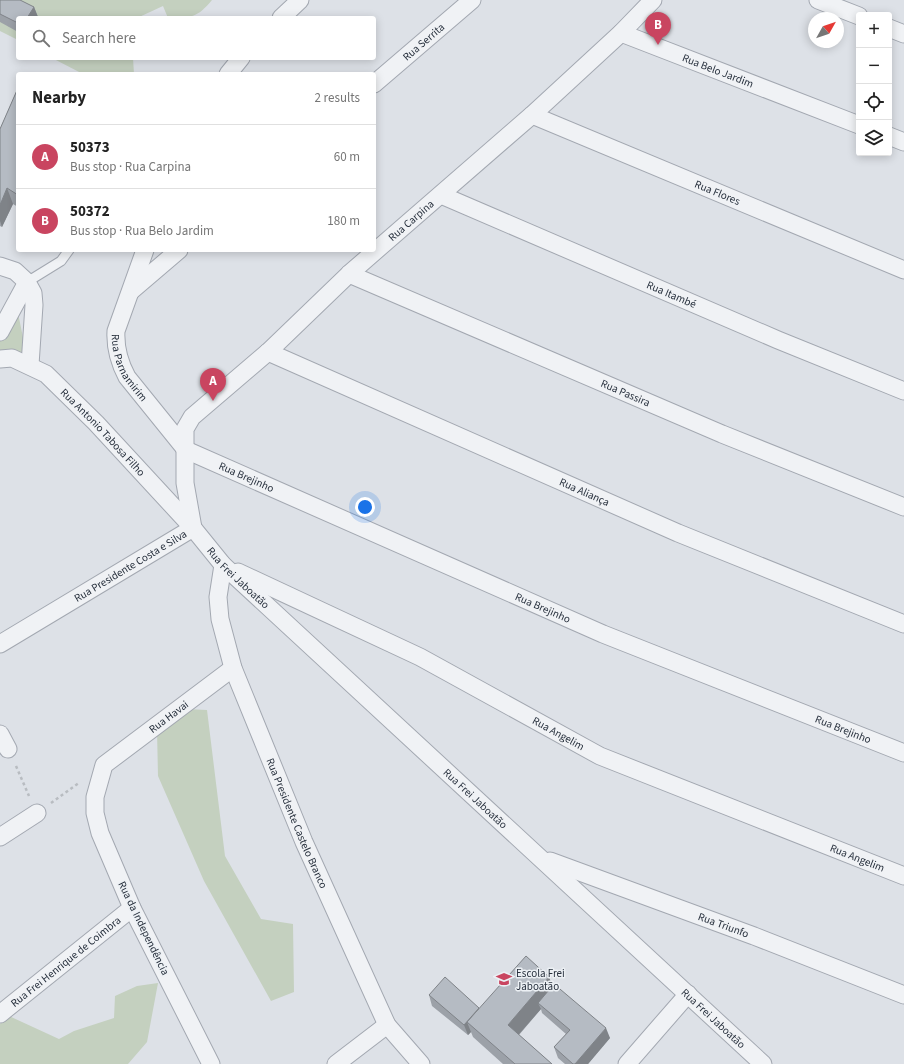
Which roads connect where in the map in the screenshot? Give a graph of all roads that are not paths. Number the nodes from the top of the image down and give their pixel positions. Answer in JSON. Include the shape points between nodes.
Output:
{"nodes":[{"id":1,"x":300,"y":0,"type":"edge"},
{"id":2,"x":472,"y":0,"type":"edge"},
{"id":3,"x":653,"y":0,"type":"edge"},
{"id":4,"x":818,"y":0,"type":"edge"},
{"id":5,"x":856,"y":15,"type":"edge"},
{"id":6,"x":283,"y":16,"type":"edge"},
{"id":7,"x":892,"y":29,"type":"edge"},
{"id":8,"x":621,"y":33,"type":"junction"},
{"id":9,"x":904,"y":34,"type":"edge"},
{"id":10,"x":239,"y":60,"type":"edge"},
{"id":11,"x":230,"y":72,"type":"edge"},
{"id":12,"x":376,"y":82,"type":"edge"},
{"id":13,"x":532,"y":115,"type":"junction"},
{"id":14,"x":856,"y":123,"type":"edge"},
{"id":15,"x":892,"y":137,"type":"edge"},
{"id":16,"x":904,"y":142,"type":"edge"},
{"id":17,"x":441,"y":195,"type":"junction"},
{"id":18,"x":376,"y":251,"type":"edge"},
{"id":19,"x":68,"y":252,"type":"edge"},
{"id":20,"x":144,"y":252,"type":"edge"},
{"id":21,"x":177,"y":252,"type":"edge"},
{"id":22,"x":375,"y":252,"type":"edge"},
{"id":23,"x":0,"y":266,"type":"edge"},
{"id":24,"x":904,"y":270,"type":"edge"},
{"id":25,"x":349,"y":274,"type":"junction"},
{"id":26,"x":27,"y":282,"type":"junction"},
{"id":27,"x":130,"y":292,"type":"junction"},
{"id":28,"x":0,"y":332,"type":"edge"},
{"id":29,"x":268,"y":352,"type":"junction"},
{"id":30,"x":0,"y":359,"type":"edge"},
{"id":31,"x":30,"y":365,"type":"junction"},
{"id":32,"x":904,"y":391,"type":"edge"},
{"id":33,"x":186,"y":450,"type":"junction"},
{"id":34,"x":904,"y":507,"type":"edge"},
{"id":35,"x":193,"y":528,"type":"junction"},
{"id":36,"x":223,"y":565,"type":"junction"},
{"id":37,"x":904,"y":624,"type":"edge"},
{"id":38,"x":0,"y":644,"type":"edge"},
{"id":39,"x":234,"y":668,"type":"junction"},
{"id":40,"x":904,"y":753,"type":"edge"},
{"id":41,"x":104,"y":765,"type":"joint"},
{"id":42,"x":37,"y":813,"type":"road end"},
{"id":43,"x":0,"y":837,"type":"edge"},
{"id":44,"x":542,"y":858,"type":"junction"},
{"id":45,"x":904,"y":876,"type":"edge"},
{"id":46,"x":132,"y":908,"type":"junction"},
{"id":47,"x":688,"y":994,"type":"junction"},
{"id":48,"x":904,"y":995,"type":"edge"},
{"id":49,"x":0,"y":1014,"type":"edge"},
{"id":50,"x":387,"y":1025,"type":"junction"},
{"id":51,"x":211,"y":1064,"type":"edge"},
{"id":52,"x":336,"y":1064,"type":"edge"},
{"id":53,"x":421,"y":1064,"type":"edge"},
{"id":54,"x":627,"y":1064,"type":"edge"},
{"id":55,"x":763,"y":1064,"type":"edge"}],
"edges":[{"from":1,"to":6,"type":"street"},
{"from":2,"to":12,"type":"street","name":"Rua Serrita"},
{"from":3,"to":8,"type":"street"},
{"from":4,"to":5,"type":"street"},
{"from":7,"to":9,"type":"street"},
{"from":8,"to":13,"type":"street","name":"Rua Carpina"},
{"from":8,"to":14,"type":"street","name":"Rua Belo Jardim"},
{"from":10,"to":11,"type":"street"},
{"from":13,"to":17,"type":"street","name":"Rua Carpina"},
{"from":13,"to":24,"type":"street","name":"Rua Flores"},
{"from":15,"to":16,"type":"street"},
{"from":17,"to":18,"type":"street","name":"Rua Carpina"},
{"from":17,"to":32,"type":"street","name":"Rua Itambé","via":[[770,337]]},
{"from":19,"to":26,"type":"lane","via":[[61,261]]},
{"from":20,"to":27,"type":"street","name":"Rua Parnamirim"},
{"from":21,"to":27,"type":"street"},
{"from":22,"to":25,"type":"street","name":"Rua Carpina"},
{"from":23,"to":26,"type":"street","via":[[15,271]]},
{"from":25,"to":29,"type":"street","name":"Rua Carpina"},
{"from":25,"to":34,"type":"street","name":"Rua Passira","via":[[722,434]]},
{"from":26,"to":28,"type":"street"},
{"from":26,"to":31,"type":"street","via":[[33,293],[34,305]]},
{"from":27,"to":33,"type":"street","name":"Rua Parnamirim","via":[[116,331],[115,343],[121,365],[136,390]]},
{"from":29,"to":33,"type":"street","name":"Rua Carpina","via":[[192,416],[185,429]]},
{"from":29,"to":37,"type":"street","name":"Rua Aliança","via":[[678,533]]},
{"from":30,"to":31,"type":"street","name":"Rua Antonio Tabosa Filho","via":[[12,358]]},
{"from":31,"to":35,"type":"street","name":"Rua Antonio Tabosa Filho","via":[[46,374],[96,423]]},
{"from":33,"to":35,"type":"street","name":"Rua Presidente Costa e Silva","via":[[185,483]]},
{"from":33,"to":40,"type":"street","name":"Rua Brejinho","via":[[603,634]]},
{"from":35,"to":36,"type":"street","name":"Rua Frei Jaboatão"},
{"from":35,"to":38,"type":"street","name":"Rua Presidente Costa e Silva"},
{"from":36,"to":39,"type":"street","name":"Rua Presidente Castelo Branco","via":[[218,597],[220,619]]},
{"from":36,"to":44,"type":"street","name":"Rua Frei Jaboatão"},
{"from":36,"to":45,"type":"street","name":"Rua Angelim","via":[[420,657],[600,756]]},
{"from":39,"to":41,"type":"street","name":"Rua Havai"},
{"from":39,"to":50,"type":"street","name":"Rua Presidente Castelo Branco","via":[[304,842]]},
{"from":41,"to":46,"type":"street","name":"Rua da Independência","via":[[95,797],[95,813],[100,832]]},
{"from":42,"to":43,"type":"street"},
{"from":44,"to":47,"type":"street","name":"Rua Frei Jaboatão"},
{"from":44,"to":48,"type":"street","name":"Rua Triunfo","via":[[754,936]]},
{"from":46,"to":49,"type":"street","name":"Rua Frei Henrique de Coimbra"},
{"from":46,"to":51,"type":"street","name":"Rua da Independência"},
{"from":47,"to":54,"type":"street"},
{"from":47,"to":55,"type":"street","name":"Rua Frei Jaboatão"},
{"from":50,"to":52,"type":"street"},
{"from":50,"to":53,"type":"street","name":"Rua Presidente Castelo Branco"}]}
